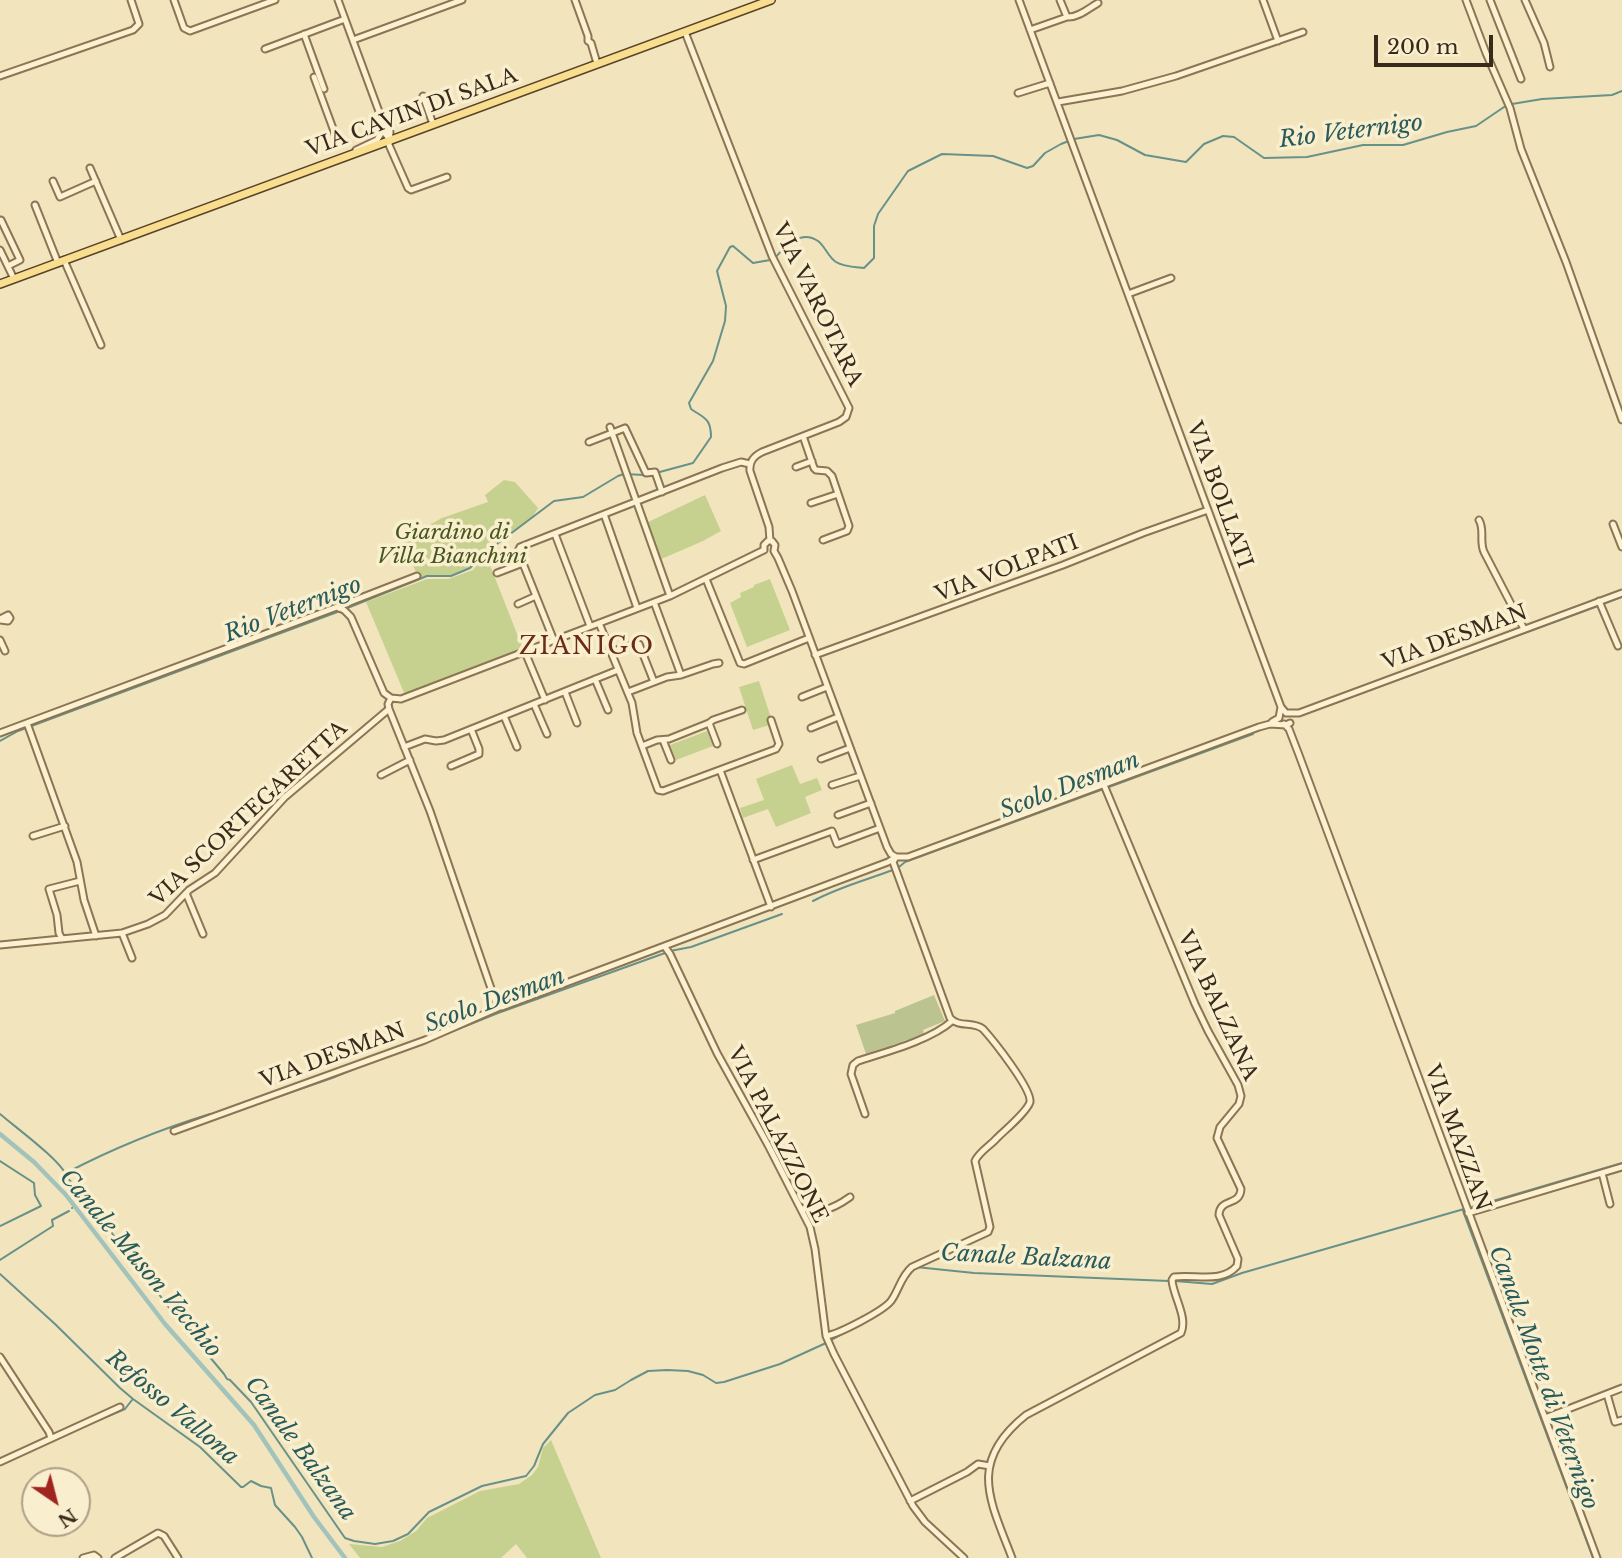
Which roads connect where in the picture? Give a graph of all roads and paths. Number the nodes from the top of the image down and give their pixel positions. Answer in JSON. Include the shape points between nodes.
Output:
{"nodes":[{"id":1,"x":131,"y":0,"type":"edge"},
{"id":2,"x":174,"y":0,"type":"edge"},
{"id":3,"x":338,"y":0,"type":"edge"},
{"id":4,"x":575,"y":0,"type":"edge"},
{"id":5,"x":771,"y":0,"type":"edge"},
{"id":6,"x":1019,"y":0,"type":"edge"},
{"id":7,"x":1060,"y":0,"type":"edge"},
{"id":8,"x":1263,"y":0,"type":"edge"},
{"id":9,"x":1466,"y":0,"type":"edge"},
{"id":10,"x":1490,"y":0,"type":"edge"},
{"id":11,"x":1525,"y":0,"type":"edge"},
{"id":12,"x":271,"y":1,"type":"edge"},
{"id":13,"x":457,"y":1,"type":"edge"},
{"id":14,"x":1098,"y":3,"type":"dead end"},
{"id":15,"x":1067,"y":17,"type":"junction"},
{"id":16,"x":345,"y":19,"type":"junction"},
{"id":17,"x":1030,"y":30,"type":"junction"},
{"id":18,"x":685,"y":32,"type":"junction"},
{"id":19,"x":1303,"y":32,"type":"dead end"},
{"id":20,"x":304,"y":34,"type":"junction"},
{"id":21,"x":353,"y":40,"type":"junction"},
{"id":22,"x":1278,"y":41,"type":"junction"},
{"id":23,"x":265,"y":49,"type":"dead end"},
{"id":24,"x":596,"y":60,"type":"dead end"},
{"id":25,"x":1550,"y":67,"type":"dead end"},
{"id":26,"x":0,"y":76,"type":"edge"},
{"id":27,"x":314,"y":77,"type":"dead end"},
{"id":28,"x":1521,"y":79,"type":"dead end"},
{"id":29,"x":1050,"y":83,"type":"junction"},
{"id":30,"x":324,"y":89,"type":"dead end"},
{"id":31,"x":1018,"y":93,"type":"dead end"},
{"id":32,"x":423,"y":96,"type":"dead end"},
{"id":33,"x":1058,"y":103,"type":"junction"},
{"id":34,"x":433,"y":124,"type":"junction"},
{"id":35,"x":386,"y":128,"type":"junction"},
{"id":36,"x":335,"y":134,"type":"dead end"},
{"id":37,"x":402,"y":136,"type":"junction"},
{"id":38,"x":390,"y":140,"type":"junction"},
{"id":39,"x":350,"y":155,"type":"junction"},
{"id":40,"x":90,"y":169,"type":"dead end"},
{"id":41,"x":447,"y":177,"type":"dead end"},
{"id":42,"x":52,"y":181,"type":"dead end"},
{"id":43,"x":96,"y":181,"type":"junction"},
{"id":44,"x":35,"y":205,"type":"dead end"},
{"id":45,"x":1,"y":220,"type":"edge"},
{"id":46,"x":121,"y":240,"type":"junction"},
{"id":47,"x":0,"y":250,"type":"edge"},
{"id":48,"x":61,"y":261,"type":"junction"},
{"id":49,"x":8,"y":266,"type":"junction"},
{"id":50,"x":1171,"y":278,"type":"dead end"},
{"id":51,"x":14,"y":279,"type":"junction"},
{"id":52,"x":0,"y":284,"type":"edge"},
{"id":53,"x":1128,"y":294,"type":"junction"},
{"id":54,"x":102,"y":345,"type":"dead end"},
{"id":55,"x":1622,"y":420,"type":"edge"},
{"id":56,"x":611,"y":430,"type":"junction"},
{"id":57,"x":803,"y":436,"type":"junction"},
{"id":58,"x":589,"y":442,"type":"dead end"},
{"id":59,"x":812,"y":461,"type":"junction"},
{"id":60,"x":750,"y":464,"type":"junction"},
{"id":61,"x":796,"y":467,"type":"dead end"},
{"id":62,"x":662,"y":492,"type":"junction"},
{"id":63,"x":838,"y":494,"type":"junction"},
{"id":64,"x":636,"y":501,"type":"junction"},
{"id":65,"x":811,"y":503,"type":"dead end"},
{"id":66,"x":1209,"y":511,"type":"junction"},
{"id":67,"x":604,"y":514,"type":"junction"},
{"id":68,"x":1479,"y":520,"type":"dead end"},
{"id":69,"x":1613,"y":524,"type":"dead end"},
{"id":70,"x":555,"y":534,"type":"junction"},
{"id":71,"x":823,"y":540,"type":"dead end"},
{"id":72,"x":770,"y":541,"type":"junction"},
{"id":73,"x":1622,"y":547,"type":"edge"},
{"id":74,"x":764,"y":550,"type":"junction"},
{"id":75,"x":774,"y":551,"type":"junction"},
{"id":76,"x":523,"y":563,"type":"junction"},
{"id":77,"x":497,"y":573,"type":"dead end"},
{"id":78,"x":417,"y":576,"type":"dead end"},
{"id":79,"x":706,"y":579,"type":"junction"},
{"id":80,"x":1622,"y":593,"type":"edge"},
{"id":81,"x":536,"y":596,"type":"junction"},
{"id":82,"x":670,"y":596,"type":"junction"},
{"id":83,"x":654,"y":602,"type":"junction"},
{"id":84,"x":518,"y":604,"type":"dead end"},
{"id":85,"x":1600,"y":604,"type":"junction"},
{"id":86,"x":637,"y":608,"type":"junction"},
{"id":87,"x":343,"y":609,"type":"junction"},
{"id":88,"x":599,"y":623,"type":"junction"},
{"id":89,"x":590,"y":626,"type":"junction"},
{"id":90,"x":1524,"y":629,"type":"junction"},
{"id":91,"x":809,"y":638,"type":"junction"},
{"id":92,"x":0,"y":640,"type":"edge"},
{"id":93,"x":554,"y":641,"type":"junction"},
{"id":94,"x":1618,"y":646,"type":"dead end"},
{"id":95,"x":5,"y":651,"type":"dead end"},
{"id":96,"x":525,"y":652,"type":"junction"},
{"id":97,"x":611,"y":652,"type":"junction"},
{"id":98,"x":816,"y":655,"type":"junction"},
{"id":99,"x":719,"y":663,"type":"dead end"},
{"id":100,"x":618,"y":670,"type":"junction"},
{"id":101,"x":681,"y":675,"type":"junction"},
{"id":102,"x":595,"y":680,"type":"junction"},
{"id":103,"x":654,"y":682,"type":"junction"},
{"id":104,"x":827,"y":687,"type":"junction"},
{"id":105,"x":565,"y":692,"type":"junction"},
{"id":106,"x":628,"y":692,"type":"junction"},
{"id":107,"x":802,"y":697,"type":"dead end"},
{"id":108,"x":391,"y":698,"type":"junction"},
{"id":109,"x":545,"y":700,"type":"junction"},
{"id":110,"x":534,"y":704,"type":"junction"},
{"id":111,"x":389,"y":709,"type":"junction"},
{"id":112,"x":608,"y":710,"type":"dead end"},
{"id":113,"x":742,"y":710,"type":"dead end"},
{"id":114,"x":503,"y":716,"type":"junction"},
{"id":115,"x":838,"y":717,"type":"junction"},
{"id":116,"x":771,"y":720,"type":"dead end"},
{"id":117,"x":1286,"y":720,"type":"junction"},
{"id":118,"x":27,"y":723,"type":"junction"},
{"id":119,"x":577,"y":723,"type":"dead end"},
{"id":120,"x":709,"y":723,"type":"junction"},
{"id":121,"x":811,"y":728,"type":"dead end"},
{"id":122,"x":471,"y":729,"type":"junction"},
{"id":123,"x":0,"y":733,"type":"edge"},
{"id":124,"x":547,"y":734,"type":"dead end"},
{"id":125,"x":663,"y":740,"type":"junction"},
{"id":126,"x":717,"y":744,"type":"dead end"},
{"id":127,"x":642,"y":746,"type":"junction"},
{"id":128,"x":404,"y":747,"type":"junction"},
{"id":129,"x":517,"y":747,"type":"dead end"},
{"id":130,"x":850,"y":748,"type":"junction"},
{"id":131,"x":821,"y":759,"type":"dead end"},
{"id":132,"x":410,"y":760,"type":"junction"},
{"id":133,"x":671,"y":760,"type":"dead end"},
{"id":134,"x":451,"y":766,"type":"dead end"},
{"id":135,"x":720,"y":770,"type":"junction"},
{"id":136,"x":381,"y":775,"type":"dead end"},
{"id":137,"x":860,"y":775,"type":"junction"},
{"id":138,"x":832,"y":785,"type":"dead end"},
{"id":139,"x":1105,"y":787,"type":"junction"},
{"id":140,"x":871,"y":803,"type":"junction"},
{"id":141,"x":838,"y":815,"type":"dead end"},
{"id":142,"x":65,"y":826,"type":"junction"},
{"id":143,"x":880,"y":828,"type":"junction"},
{"id":144,"x":33,"y":835,"type":"dead end"},
{"id":145,"x":896,"y":858,"type":"junction"},
{"id":146,"x":753,"y":860,"type":"junction"},
{"id":147,"x":80,"y":881,"type":"junction"},
{"id":148,"x":186,"y":894,"type":"junction"},
{"id":149,"x":771,"y":906,"type":"junction"},
{"id":150,"x":122,"y":933,"type":"junction"},
{"id":151,"x":202,"y":934,"type":"dead end"},
{"id":152,"x":96,"y":936,"type":"junction"},
{"id":153,"x":62,"y":939,"type":"junction"},
{"id":154,"x":0,"y":945,"type":"edge"},
{"id":155,"x":667,"y":950,"type":"junction"},
{"id":156,"x":132,"y":958,"type":"dead end"},
{"id":157,"x":498,"y":1005,"type":"junction"},
{"id":158,"x":952,"y":1021,"type":"junction"},
{"id":159,"x":865,"y":1114,"type":"dead end"},
{"id":160,"x":174,"y":1131,"type":"dead end"},
{"id":161,"x":1622,"y":1167,"type":"edge"},
{"id":162,"x":1602,"y":1173,"type":"junction"},
{"id":163,"x":850,"y":1196,"type":"dead end"},
{"id":164,"x":1610,"y":1204,"type":"dead end"},
{"id":165,"x":801,"y":1209,"type":"junction"},
{"id":166,"x":1468,"y":1213,"type":"junction"},
{"id":167,"x":828,"y":1340,"type":"junction"},
{"id":168,"x":0,"y":1357,"type":"edge"},
{"id":169,"x":1622,"y":1388,"type":"edge"},
{"id":170,"x":1607,"y":1394,"type":"junction"},
{"id":171,"x":120,"y":1407,"type":"dead end"},
{"id":172,"x":1545,"y":1418,"type":"junction"},
{"id":173,"x":1622,"y":1420,"type":"edge"},
{"id":174,"x":51,"y":1438,"type":"junction"},
{"id":175,"x":0,"y":1462,"type":"edge"},
{"id":176,"x":990,"y":1466,"type":"junction"},
{"id":177,"x":910,"y":1501,"type":"junction"},
{"id":178,"x":86,"y":1557,"type":"edge"},
{"id":179,"x":98,"y":1558,"type":"edge"},
{"id":180,"x":115,"y":1558,"type":"edge"},
{"id":181,"x":178,"y":1558,"type":"edge"},
{"id":182,"x":964,"y":1558,"type":"edge"},
{"id":183,"x":1012,"y":1558,"type":"edge"},
{"id":184,"x":1597,"y":1558,"type":"edge"}],
"edges":[{"from":1,"to":26,"type":"street","via":[[139,24],[133,30]]},
{"from":2,"to":12,"type":"street","via":[[184,28],[190,31]]},
{"from":3,"to":16,"type":"street"},
{"from":4,"to":24,"type":"street"},
{"from":5,"to":18,"type":"main road","name":"VIA CAVIN DI SALA"},
{"from":6,"to":17,"type":"street","name":"VIA BOLLATI"},
{"from":7,"to":15,"type":"street"},
{"from":8,"to":22,"type":"street"},
{"from":9,"to":55,"type":"street","via":[[1509,105]]},
{"from":10,"to":28,"type":"street"},
{"from":11,"to":25,"type":"street"},
{"from":13,"to":21,"type":"street"},
{"from":14,"to":15,"type":"street"},
{"from":15,"to":17,"type":"street"},
{"from":16,"to":20,"type":"street"},
{"from":16,"to":21,"type":"street"},
{"from":17,"to":29,"type":"street","name":"VIA BOLLATI"},
{"from":18,"to":34,"type":"main road","name":"VIA CAVIN DI SALA"},
{"from":18,"to":57,"type":"street","name":"VIA VAROTARA","via":[[774,258],[849,408],[844,419]]},
{"from":19,"to":22,"type":"street"},
{"from":20,"to":23,"type":"street"},
{"from":20,"to":30,"type":"street"},
{"from":21,"to":35,"type":"street"},
{"from":22,"to":33,"type":"street","via":[[1122,92]]},
{"from":27,"to":36,"type":"street"},
{"from":29,"to":31,"type":"street"},
{"from":29,"to":33,"type":"street","name":"VIA BOLLATI"},
{"from":32,"to":34,"type":"street"},
{"from":33,"to":53,"type":"street","name":"VIA BOLLATI"},
{"from":34,"to":37,"type":"main road","name":"VIA CAVIN DI SALA"},
{"from":35,"to":37,"type":"street"},
{"from":35,"to":38,"type":"street"},
{"from":35,"to":39,"type":"street","via":[[377,140]]},
{"from":37,"to":38,"type":"main road","name":"VIA CAVIN DI SALA"},
{"from":38,"to":39,"type":"main road","name":"VIA CAVIN DI SALA"},
{"from":38,"to":41,"type":"street","via":[[411,190]]},
{"from":39,"to":46,"type":"main road","name":"VIA CAVIN DI SALA"},
{"from":40,"to":43,"type":"street"},
{"from":42,"to":43,"type":"street","via":[[60,197]]},
{"from":43,"to":46,"type":"street"},
{"from":44,"to":48,"type":"street"},
{"from":45,"to":49,"type":"street","via":[[20,260]]},
{"from":46,"to":48,"type":"main road","name":"VIA CAVIN DI SALA"},
{"from":47,"to":49,"type":"street"},
{"from":48,"to":51,"type":"main road","name":"VIA CAVIN DI SALA"},
{"from":48,"to":54,"type":"street"},
{"from":49,"to":51,"type":"street"},
{"from":50,"to":53,"type":"street"},
{"from":51,"to":52,"type":"main road","name":"VIA CAVIN DI SALA"},
{"from":53,"to":66,"type":"street","name":"VIA BOLLATI"},
{"from":56,"to":58,"type":"street"},
{"from":56,"to":62,"type":"street","via":[[625,428],[646,473],[655,473]]},
{"from":56,"to":64,"type":"street"},
{"from":57,"to":59,"type":"street"},
{"from":57,"to":60,"type":"street","name":"VIA VAROTARA","via":[[756,455]]},
{"from":59,"to":61,"type":"street"},
{"from":59,"to":63,"type":"street","via":[[816,470],[830,472]]},
{"from":60,"to":62,"type":"street","via":[[736,463]]},
{"from":60,"to":72,"type":"street"},
{"from":62,"to":64,"type":"street"},
{"from":63,"to":65,"type":"street"},
{"from":63,"to":71,"type":"street","via":[[849,526]]},
{"from":64,"to":67,"type":"street"},
{"from":64,"to":82,"type":"street"},
{"from":66,"to":98,"type":"street","name":"VIA VOLPATI"},
{"from":66,"to":117,"type":"street","name":"VIA BOLLATI"},
{"from":67,"to":70,"type":"street"},
{"from":67,"to":86,"type":"street"},
{"from":68,"to":90,"type":"street","via":[[1484,552]]},
{"from":69,"to":73,"type":"street"},
{"from":70,"to":76,"type":"street","via":[[518,548]]},
{"from":70,"to":89,"type":"street"},
{"from":72,"to":74,"type":"street","via":[[764,543]]},
{"from":72,"to":75,"type":"street"},
{"from":74,"to":75,"type":"street"},
{"from":74,"to":79,"type":"street"},
{"from":75,"to":91,"type":"street"},
{"from":76,"to":77,"type":"street"},
{"from":76,"to":81,"type":"street"},
{"from":78,"to":87,"type":"street"},
{"from":79,"to":82,"type":"street"},
{"from":79,"to":91,"type":"street","via":[[740,663]]},
{"from":80,"to":85,"type":"street","name":"VIA DESMAN"},
{"from":81,"to":84,"type":"street"},
{"from":81,"to":93,"type":"street"},
{"from":82,"to":83,"type":"street"},
{"from":83,"to":86,"type":"street"},
{"from":83,"to":101,"type":"street"},
{"from":85,"to":90,"type":"street","name":"VIA DESMAN"},
{"from":85,"to":94,"type":"street"},
{"from":86,"to":88,"type":"street"},
{"from":87,"to":108,"type":"street","via":[[353,621],[382,691]]},
{"from":87,"to":118,"type":"street","via":[[321,612]]},
{"from":88,"to":89,"type":"street"},
{"from":88,"to":97,"type":"street"},
{"from":89,"to":93,"type":"street"},
{"from":90,"to":117,"type":"street","name":"VIA DESMAN"},
{"from":91,"to":98,"type":"street"},
{"from":92,"to":95,"type":"street"},
{"from":93,"to":96,"type":"street"},
{"from":96,"to":108,"type":"street","via":[[401,699]]},
{"from":96,"to":109,"type":"street"},
{"from":97,"to":100,"type":"street"},
{"from":97,"to":103,"type":"street","via":[[639,644]]},
{"from":98,"to":104,"type":"street"},
{"from":99,"to":101,"type":"street"},
{"from":100,"to":102,"type":"street"},
{"from":100,"to":106,"type":"street"},
{"from":101,"to":103,"type":"street"},
{"from":102,"to":105,"type":"street"},
{"from":102,"to":112,"type":"street"},
{"from":103,"to":106,"type":"street"},
{"from":104,"to":107,"type":"street"},
{"from":104,"to":115,"type":"street"},
{"from":105,"to":109,"type":"street"},
{"from":105,"to":119,"type":"street"},
{"from":106,"to":127,"type":"street"},
{"from":108,"to":111,"type":"street"},
{"from":109,"to":110,"type":"street"},
{"from":110,"to":114,"type":"street"},
{"from":110,"to":124,"type":"street"},
{"from":111,"to":128,"type":"street"},
{"from":111,"to":148,"type":"street","name":"VIA SCORTEGARETTA","via":[[285,797],[215,873]]},
{"from":113,"to":120,"type":"street"},
{"from":114,"to":122,"type":"street"},
{"from":114,"to":129,"type":"street"},
{"from":115,"to":121,"type":"street"},
{"from":115,"to":130,"type":"street"},
{"from":116,"to":135,"type":"street","via":[[778,747]]},
{"from":117,"to":139,"type":"street"},
{"from":117,"to":166,"type":"street","name":"VIA MAZZAN"},
{"from":118,"to":123,"type":"street"},
{"from":118,"to":142,"type":"street"},
{"from":120,"to":125,"type":"street"},
{"from":120,"to":126,"type":"street"},
{"from":122,"to":128,"type":"street"},
{"from":122,"to":134,"type":"street","via":[[479,754]]},
{"from":125,"to":127,"type":"street"},
{"from":125,"to":133,"type":"street"},
{"from":127,"to":135,"type":"street","via":[[658,790]]},
{"from":128,"to":132,"type":"street"},
{"from":130,"to":131,"type":"street"},
{"from":130,"to":137,"type":"street"},
{"from":132,"to":136,"type":"street"},
{"from":132,"to":157,"type":"street"},
{"from":135,"to":146,"type":"street"},
{"from":137,"to":138,"type":"street"},
{"from":137,"to":140,"type":"street"},
{"from":139,"to":145,"type":"street"},
{"from":139,"to":176,"type":"street","name":"VIA BALZANA","via":[[1173,955],[1238,1085],[1239,1104],[1220,1126],[1217,1138],[1241,1189],[1237,1199],[1219,1210],[1237,1266],[1219,1276],[1177,1276],[1172,1282],[1184,1323],[1181,1333],[1026,1416],[1001,1440]]},
{"from":140,"to":141,"type":"street"},
{"from":140,"to":143,"type":"street"},
{"from":142,"to":144,"type":"street"},
{"from":142,"to":147,"type":"street"},
{"from":143,"to":145,"type":"street","via":[[888,851]]},
{"from":143,"to":146,"type":"street","via":[[837,844],[832,831]]},
{"from":145,"to":149,"type":"street","name":"VIA DESMAN"},
{"from":145,"to":158,"type":"street"},
{"from":146,"to":149,"type":"street"},
{"from":147,"to":152,"type":"street"},
{"from":147,"to":153,"type":"street","via":[[49,889]]},
{"from":148,"to":150,"type":"street","name":"VIA SCORTEGARETTA","via":[[165,915]]},
{"from":148,"to":151,"type":"street"},
{"from":149,"to":155,"type":"street","name":"VIA DESMAN"},
{"from":150,"to":152,"type":"street","name":"VIA SCORTEGARETTA"},
{"from":150,"to":156,"type":"street"},
{"from":152,"to":153,"type":"street","name":"VIA SCORTEGARETTA"},
{"from":153,"to":154,"type":"street","name":"VIA SCORTEGARETTA"},
{"from":155,"to":157,"type":"street","name":"VIA DESMAN","via":[[506,1007]]},
{"from":155,"to":165,"type":"street","name":"VIA PALAZZONE"},
{"from":157,"to":160,"type":"street","name":"VIA DESMAN","via":[[425,1040]]},
{"from":158,"to":159,"type":"street","via":[[853,1065],[851,1074]]},
{"from":158,"to":167,"type":"street","via":[[983,1030],[1030,1096],[1025,1110],[975,1161],[990,1230],[912,1267],[890,1303]]},
{"from":161,"to":162,"type":"street"},
{"from":162,"to":164,"type":"street"},
{"from":162,"to":166,"type":"street"},
{"from":163,"to":165,"type":"street","via":[[823,1210]]},
{"from":165,"to":167,"type":"street","name":"VIA PALAZZONE","via":[[815,1249]]},
{"from":166,"to":172,"type":"street","name":"VIA MAZZAN"},
{"from":167,"to":177,"type":"street","name":"VIA PALAZZONE"},
{"from":168,"to":174,"type":"street"},
{"from":169,"to":170,"type":"street"},
{"from":170,"to":172,"type":"street"},
{"from":170,"to":173,"type":"street","via":[[1615,1422]]},
{"from":171,"to":174,"type":"street"},
{"from":172,"to":184,"type":"street","name":"VIA MAZZAN"},
{"from":174,"to":175,"type":"street"},
{"from":176,"to":177,"type":"street","via":[[978,1464]]},
{"from":176,"to":183,"type":"street","name":"VIA BALZANA","via":[[989,1495]]},
{"from":177,"to":182,"type":"street","name":"VIA PALAZZONE","via":[[925,1522]]},
{"from":178,"to":179,"type":"street"},
{"from":180,"to":181,"type":"street","via":[[158,1533]]}]}
